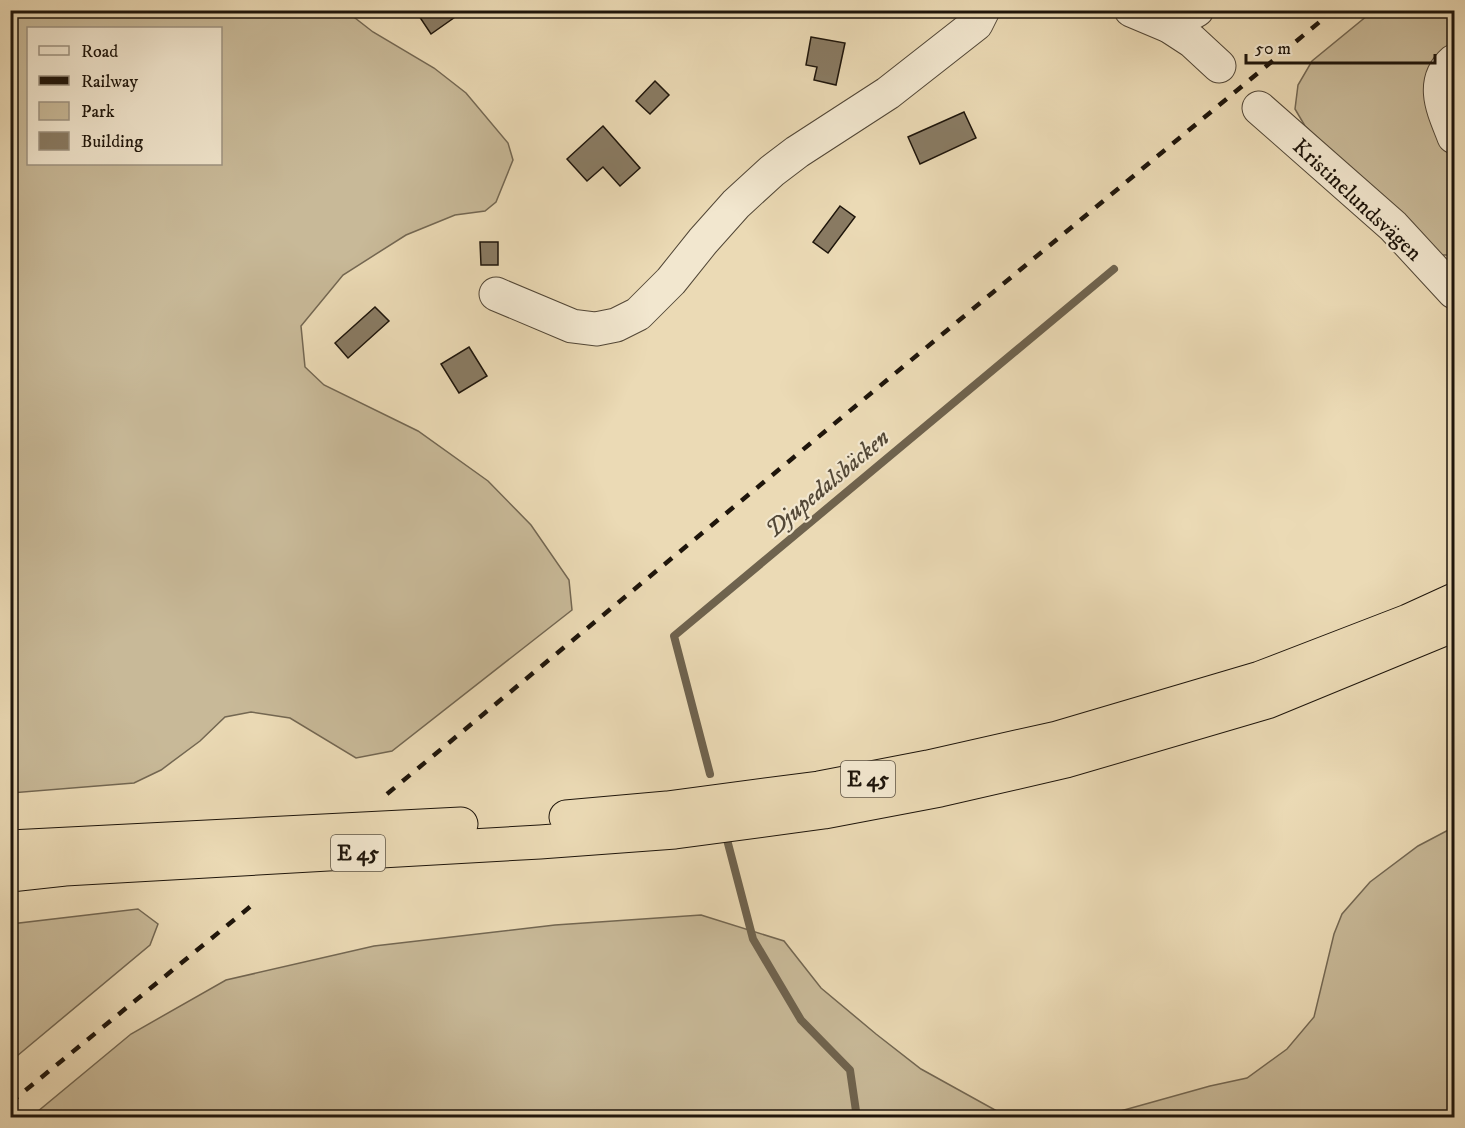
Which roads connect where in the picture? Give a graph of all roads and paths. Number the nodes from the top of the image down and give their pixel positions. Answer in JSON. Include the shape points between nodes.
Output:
{"nodes":[{"id":1,"x":983,"y":10,"type":"edge"},
{"id":2,"x":1131,"y":10,"type":"edge"},
{"id":3,"x":1197,"y":10,"type":"edge"},
{"id":4,"x":1169,"y":26,"type":"junction"},
{"id":5,"x":1455,"y":61,"type":"edge"},
{"id":6,"x":1219,"y":66,"type":"dead end"},
{"id":7,"x":1259,"y":108,"type":"dead end"},
{"id":8,"x":1455,"y":137,"type":"edge"},
{"id":9,"x":1452,"y":285,"type":"edge"},
{"id":10,"x":496,"y":294,"type":"dead end"},
{"id":11,"x":1455,"y":600,"type":"edge"},
{"id":12,"x":1455,"y":625,"type":"edge"},
{"id":13,"x":10,"y":847,"type":"edge"},
{"id":14,"x":10,"y":875,"type":"edge"}],
"edges":[{"from":1,"to":10,"type":"street","via":[[976,24],[888,93],[772,171],[736,204],[638,314],[596,329],[572,326]]},
{"from":2,"to":4,"type":"street"},
{"from":3,"to":4,"type":"street"},
{"from":4,"to":6,"type":"street"},
{"from":5,"to":8,"type":"street","via":[[1443,76],[1440,92]]},
{"from":7,"to":9,"type":"street","name":"Kristinelundsvägen","via":[[1394,226]]},
{"from":11,"to":13,"type":"highway","number":"E 45","via":[[1260,678],[1069,735],[819,788],[534,820]]},
{"from":12,"to":14,"type":"highway","number":"E 45","via":[[1267,702],[1066,761],[824,812],[675,832]]}]}
